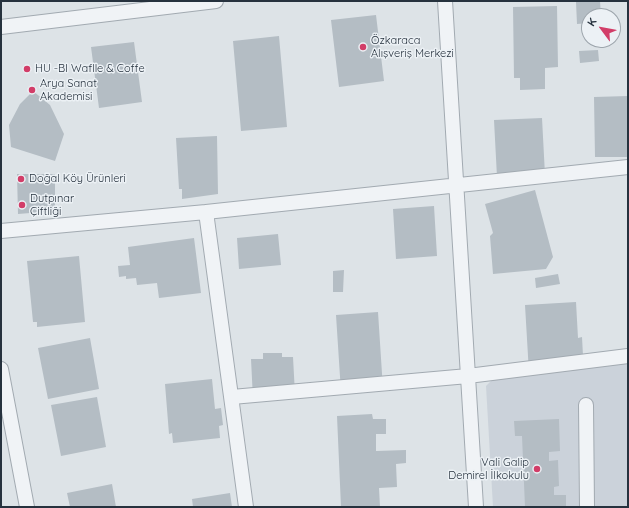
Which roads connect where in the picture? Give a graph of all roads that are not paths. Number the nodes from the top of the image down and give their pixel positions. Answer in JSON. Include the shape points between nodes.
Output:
{"nodes":[{"id":1,"x":216,"y":1,"type":"edge"},
{"id":2,"x":445,"y":1,"type":"edge"},
{"id":3,"x":1,"y":27,"type":"edge"},
{"id":4,"x":628,"y":167,"type":"edge"},
{"id":5,"x":456,"y":186,"type":"junction"},
{"id":6,"x":206,"y":212,"type":"junction"},
{"id":7,"x":1,"y":231,"type":"edge"},
{"id":8,"x":628,"y":356,"type":"edge"},
{"id":9,"x":1,"y":369,"type":"edge"},
{"id":10,"x":468,"y":376,"type":"junction"},
{"id":11,"x":232,"y":397,"type":"junction"},
{"id":12,"x":586,"y":405,"type":"dead end"},
{"id":13,"x":27,"y":507,"type":"edge"},
{"id":14,"x":246,"y":507,"type":"edge"},
{"id":15,"x":476,"y":507,"type":"edge"},
{"id":16,"x":587,"y":507,"type":"edge"}],
"edges":[{"from":1,"to":3,"type":"street"},
{"from":2,"to":5,"type":"street"},
{"from":4,"to":5,"type":"street"},
{"from":5,"to":6,"type":"street"},
{"from":5,"to":10,"type":"street"},
{"from":6,"to":7,"type":"street"},
{"from":6,"to":11,"type":"street"},
{"from":8,"to":10,"type":"street"},
{"from":9,"to":13,"type":"street"},
{"from":10,"to":11,"type":"street"},
{"from":10,"to":15,"type":"street"},
{"from":11,"to":14,"type":"street"},
{"from":12,"to":16,"type":"street"}]}
